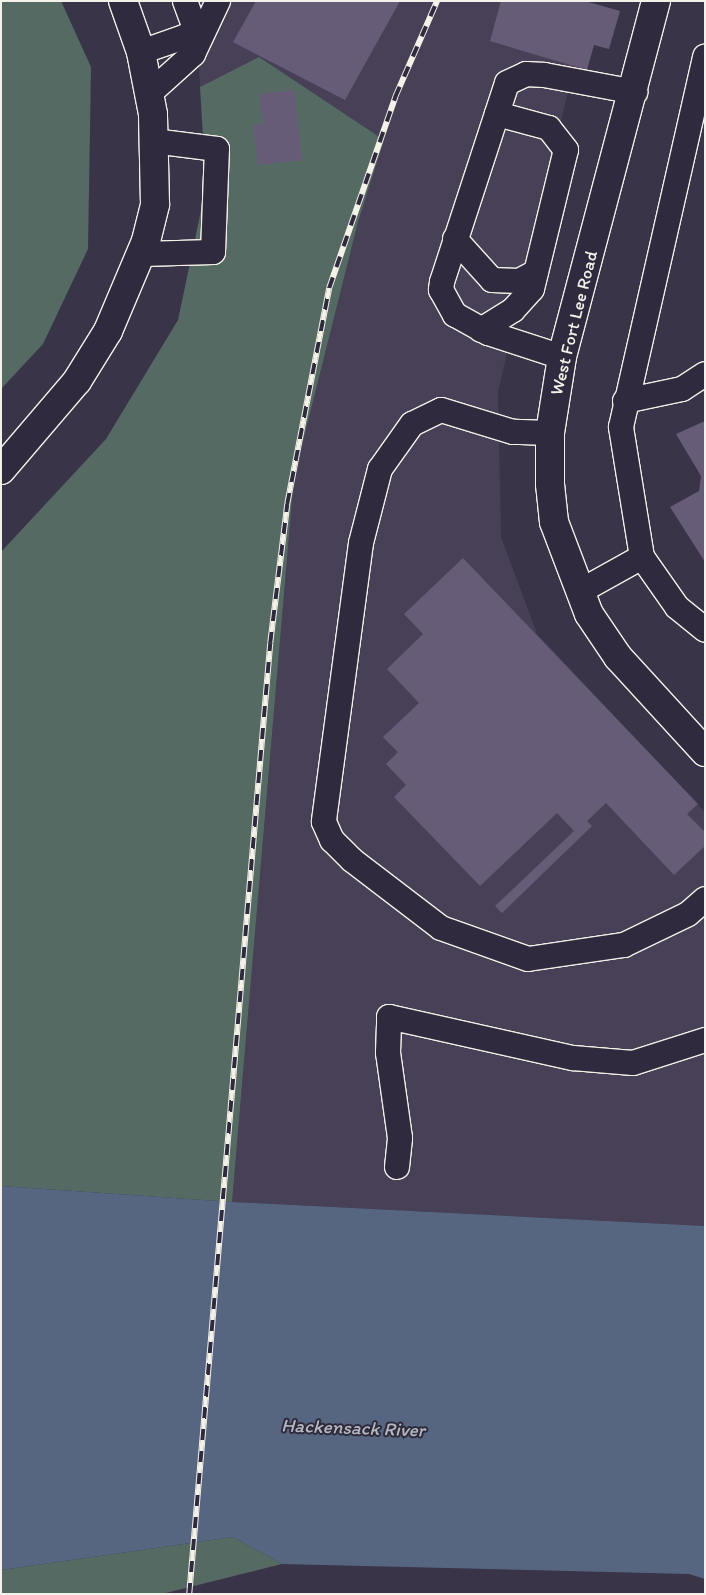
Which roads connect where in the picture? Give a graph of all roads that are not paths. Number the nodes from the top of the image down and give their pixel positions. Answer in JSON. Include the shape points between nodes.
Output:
{"nodes":[{"id":1,"x":123,"y":1,"type":"edge"},
{"id":2,"x":185,"y":1,"type":"edge"},
{"id":3,"x":218,"y":1,"type":"edge"},
{"id":4,"x":656,"y":1,"type":"edge"},
{"id":5,"x":199,"y":39,"type":"junction"},
{"id":6,"x":141,"y":52,"type":"junction"},
{"id":7,"x":705,"y":56,"type":"edge"},
{"id":8,"x":150,"y":92,"type":"junction"},
{"id":9,"x":635,"y":92,"type":"junction"},
{"id":10,"x":497,"y":114,"type":"junction"},
{"id":11,"x":154,"y":141,"type":"junction"},
{"id":12,"x":454,"y":239,"type":"junction"},
{"id":13,"x":142,"y":254,"type":"junction"},
{"id":14,"x":536,"y":272,"type":"junction"},
{"id":15,"x":482,"y":330,"type":"junction"},
{"id":16,"x":562,"y":356,"type":"junction"},
{"id":17,"x":705,"y":374,"type":"edge"},
{"id":18,"x":625,"y":401,"type":"junction"},
{"id":19,"x":550,"y":433,"type":"junction"},
{"id":20,"x":1,"y":470,"type":"edge"},
{"id":21,"x":642,"y":557,"type":"junction"},
{"id":22,"x":579,"y":592,"type":"junction"},
{"id":23,"x":705,"y":630,"type":"edge"},
{"id":24,"x":705,"y":752,"type":"edge"},
{"id":25,"x":705,"y":899,"type":"edge"},
{"id":26,"x":705,"y":1040,"type":"edge"},
{"id":27,"x":397,"y":1167,"type":"dead end"}],
"edges":[{"from":1,"to":6,"type":"main road"},
{"from":2,"to":5,"type":"lane"},
{"from":3,"to":5,"type":"lane"},
{"from":4,"to":9,"type":"main road","name":"West Fort Lee Road"},
{"from":5,"to":6,"type":"lane","via":[[184,36]]},
{"from":5,"to":8,"type":"lane","via":[[193,54]]},
{"from":6,"to":8,"type":"main road"},
{"from":7,"to":18,"type":"lane"},
{"from":8,"to":11,"type":"main road"},
{"from":9,"to":10,"type":"lane","via":[[526,74],[507,84]]},
{"from":9,"to":16,"type":"main road","name":"West Fort Lee Road"},
{"from":10,"to":12,"type":"lane"},
{"from":10,"to":14,"type":"lane","via":[[549,128],[566,150]]},
{"from":11,"to":13,"type":"main road","via":[[155,204]]},
{"from":11,"to":13,"type":"lane","via":[[217,148],[213,252]]},
{"from":12,"to":14,"type":"lane","via":[[492,280],[518,281]]},
{"from":12,"to":15,"type":"lane","via":[[442,290],[455,315]]},
{"from":13,"to":20,"type":"main road","via":[[108,331],[77,381]]},
{"from":14,"to":15,"type":"lane","via":[[532,289],[513,310]]},
{"from":15,"to":16,"type":"lane"},
{"from":16,"to":19,"type":"main road","name":"West Fort Lee Road"},
{"from":17,"to":18,"type":"lane","via":[[682,389]]},
{"from":18,"to":21,"type":"lane","via":[[621,427]]},
{"from":19,"to":22,"type":"main road","name":"West Fort Lee Road","via":[[554,522]]},
{"from":19,"to":25,"type":"lane","via":[[513,432],[441,410],[412,424],[380,469],[361,543],[324,822],[332,840],[352,860],[441,928],[528,959],[624,945],[688,914]]},
{"from":21,"to":22,"type":"lane"},
{"from":21,"to":23,"type":"lane","via":[[677,607]]},
{"from":22,"to":24,"type":"main road","name":"West Fort Lee Road","via":[[618,657]]},
{"from":26,"to":27,"type":"lane","via":[[633,1063],[574,1058],[388,1017],[388,1053],[400,1138]]}]}
